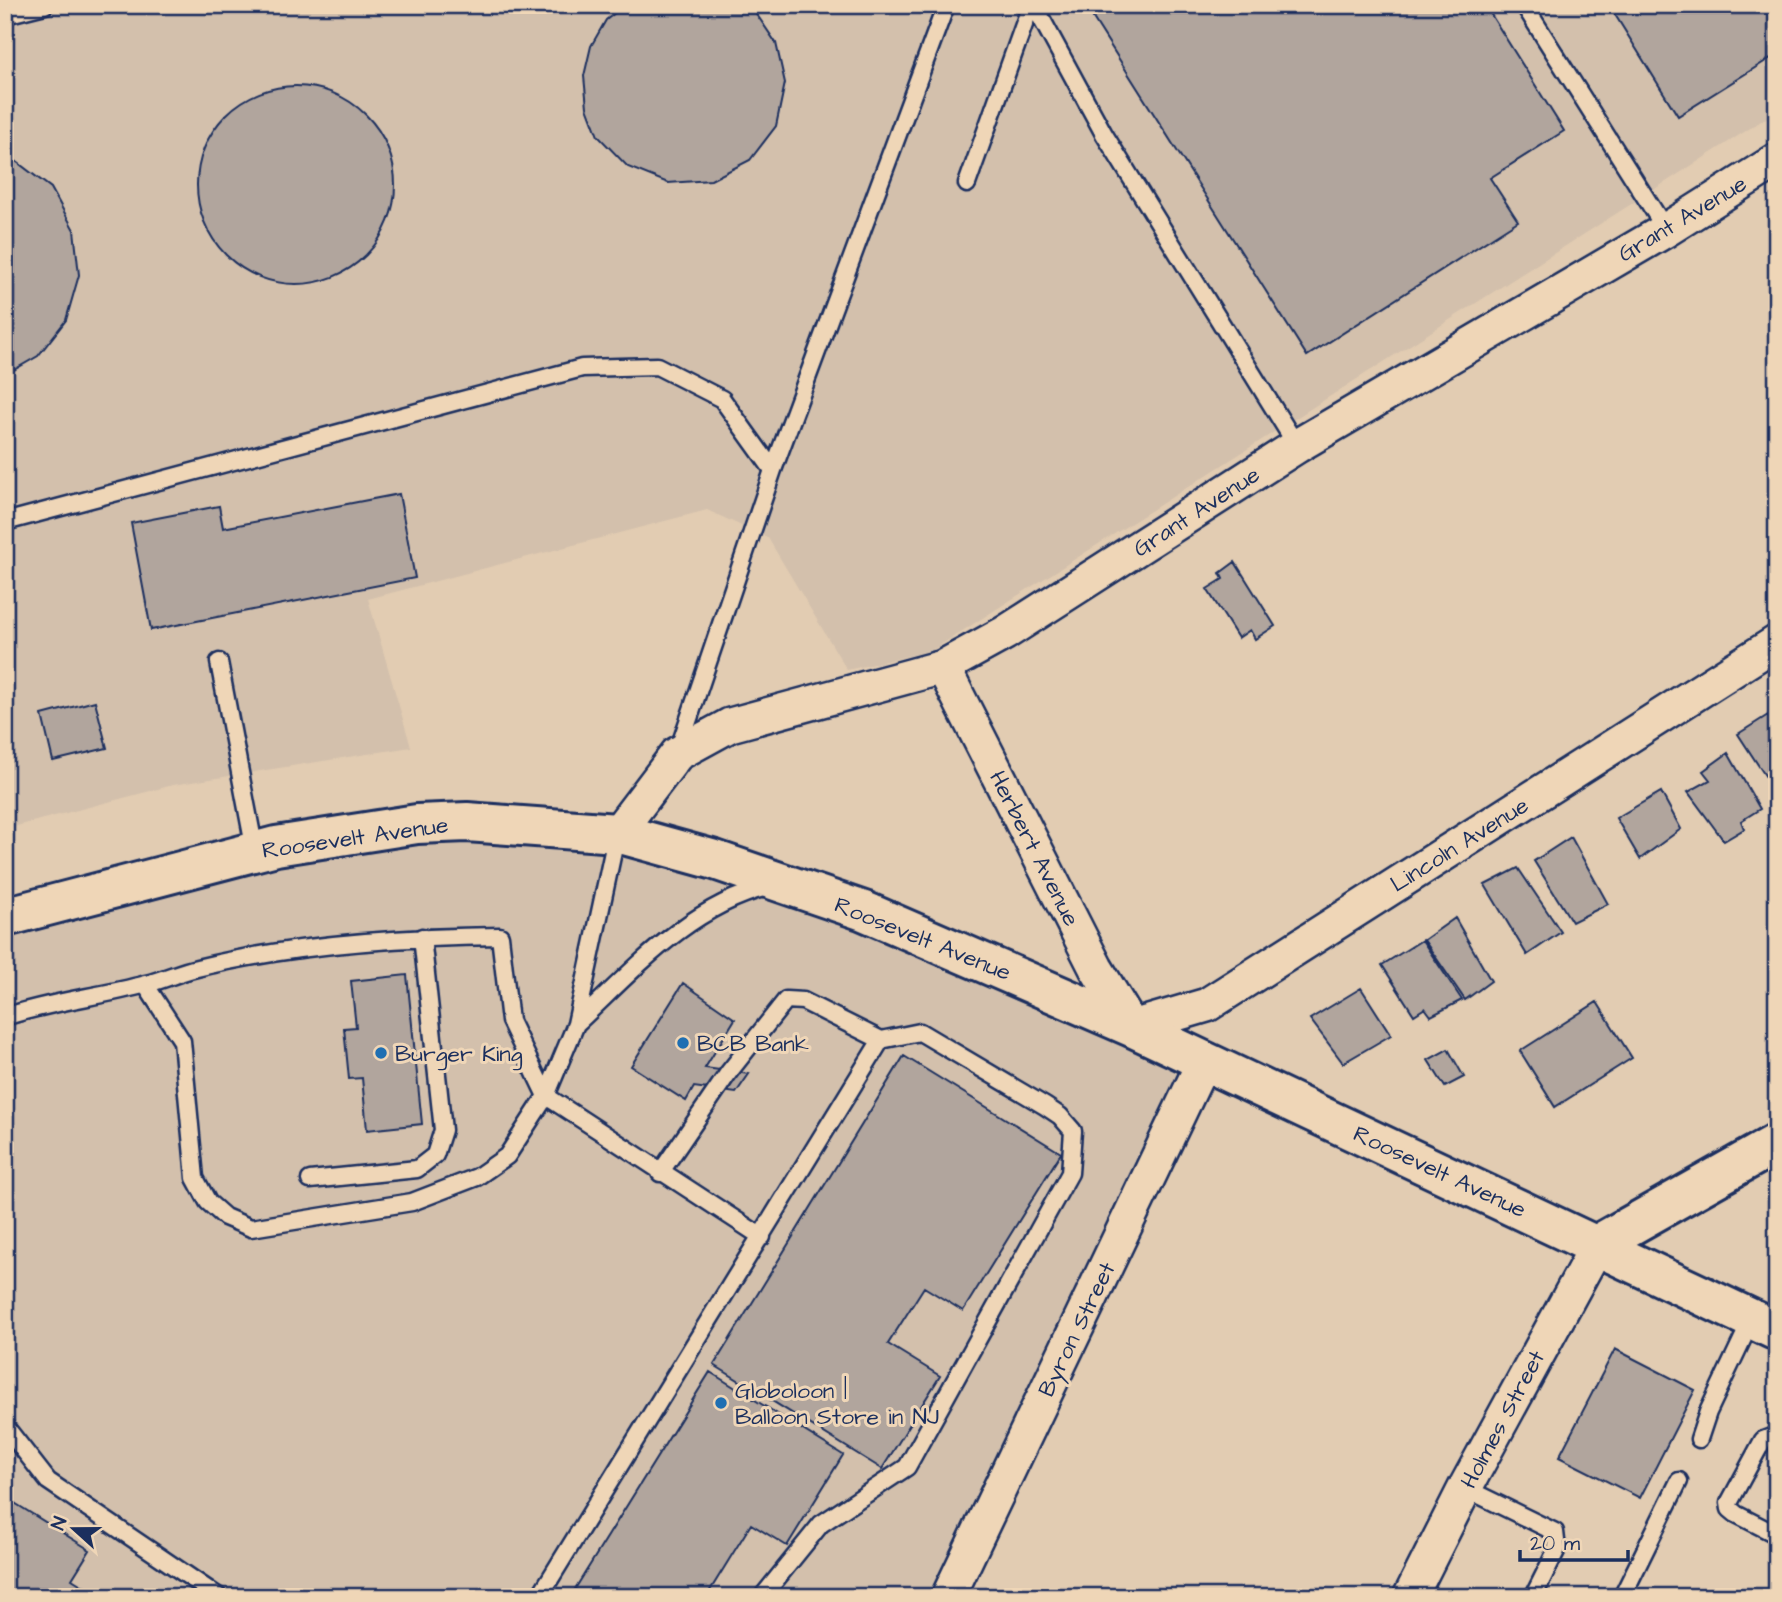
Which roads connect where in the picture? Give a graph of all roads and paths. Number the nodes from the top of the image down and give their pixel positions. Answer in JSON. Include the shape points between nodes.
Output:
{"nodes":[{"id":1,"x":45,"y":5,"type":"edge"},
{"id":2,"x":946,"y":5,"type":"edge"},
{"id":3,"x":1033,"y":5,"type":"edge"},
{"id":4,"x":1524,"y":5,"type":"edge"},
{"id":5,"x":5,"y":16,"type":"edge"},
{"id":6,"x":1776,"y":163,"type":"edge"},
{"id":7,"x":967,"y":184,"type":"dead end"},
{"id":8,"x":1666,"y":230,"type":"junction"},
{"id":9,"x":1297,"y":446,"type":"junction"},
{"id":10,"x":773,"y":470,"type":"junction"},
{"id":11,"x":5,"y":522,"type":"edge"},
{"id":12,"x":1777,"y":642,"type":"edge"},
{"id":13,"x":219,"y":662,"type":"dead end"},
{"id":14,"x":943,"y":667,"type":"junction"},
{"id":15,"x":677,"y":754,"type":"junction"},
{"id":16,"x":617,"y":833,"type":"junction"},
{"id":17,"x":256,"y":851,"type":"junction"},
{"id":18,"x":783,"y":883,"type":"junction"},
{"id":19,"x":5,"y":917,"type":"edge"},
{"id":20,"x":422,"y":937,"type":"junction"},
{"id":21,"x":145,"y":984,"type":"junction"},
{"id":22,"x":5,"y":1017,"type":"edge"},
{"id":23,"x":576,"y":1024,"type":"junction"},
{"id":24,"x":1132,"y":1027,"type":"junction"},
{"id":25,"x":881,"y":1040,"type":"junction"},
{"id":26,"x":1204,"y":1061,"type":"junction"},
{"id":27,"x":546,"y":1096,"type":"junction"},
{"id":28,"x":1777,"y":1143,"type":"edge"},
{"id":29,"x":660,"y":1174,"type":"junction"},
{"id":30,"x":310,"y":1180,"type":"dead end"},
{"id":31,"x":762,"y":1237,"type":"junction"},
{"id":32,"x":1598,"y":1244,"type":"junction"},
{"id":33,"x":1765,"y":1325,"type":"edge"},
{"id":34,"x":5,"y":1426,"type":"edge"},
{"id":35,"x":1699,"y":1439,"type":"dead end"},
{"id":36,"x":1777,"y":1440,"type":"edge"},
{"id":37,"x":1679,"y":1481,"type":"dead end"},
{"id":38,"x":1465,"y":1488,"type":"junction"},
{"id":39,"x":1777,"y":1535,"type":"edge"},
{"id":40,"x":219,"y":1597,"type":"edge"},
{"id":41,"x":539,"y":1597,"type":"edge"},
{"id":42,"x":762,"y":1597,"type":"edge"},
{"id":43,"x":948,"y":1597,"type":"edge"},
{"id":44,"x":1410,"y":1597,"type":"edge"},
{"id":45,"x":1533,"y":1597,"type":"edge"},
{"id":46,"x":1622,"y":1597,"type":"edge"}],
"edges":[{"from":1,"to":5,"type":"lane"},
{"from":2,"to":10,"type":"lane"},
{"from":3,"to":7,"type":"lane"},
{"from":3,"to":9,"type":"lane","via":[[1104,134]]},
{"from":4,"to":8,"type":"lane"},
{"from":6,"to":8,"type":"street","name":"Grant Avenue"},
{"from":8,"to":9,"type":"street","name":"Grant Avenue"},
{"from":9,"to":14,"type":"street","name":"Grant Avenue","via":[[1005,633]]},
{"from":10,"to":11,"type":"lane","via":[[722,399],[657,366],[582,368]]},
{"from":10,"to":15,"type":"lane"},
{"from":12,"to":24,"type":"street","name":"Lincoln Avenue","via":[[1206,1005]]},
{"from":13,"to":17,"type":"lane"},
{"from":14,"to":15,"type":"street","name":"Grant Avenue","via":[[730,725]]},
{"from":14,"to":24,"type":"street","name":"Herbert Avenue","via":[[1096,968]]},
{"from":15,"to":16,"type":"street","name":"Grant Avenue"},
{"from":16,"to":17,"type":"street","name":"Roosevelt Avenue","via":[[467,821],[417,824]]},
{"from":16,"to":18,"type":"street","name":"Roosevelt Avenue"},
{"from":16,"to":23,"type":"lane"},
{"from":17,"to":19,"type":"street","name":"Roosevelt Avenue"},
{"from":18,"to":23,"type":"lane","via":[[708,909],[678,930]]},
{"from":18,"to":24,"type":"street","name":"Roosevelt Avenue","via":[[863,911]]},
{"from":20,"to":21,"type":"lane","via":[[280,952],[196,968]]},
{"from":20,"to":27,"type":"lane","via":[[499,936],[510,1021]]},
{"from":20,"to":30,"type":"lane","via":[[443,1130],[435,1155],[417,1169]]},
{"from":21,"to":22,"type":"lane"},
{"from":21,"to":27,"type":"lane","via":[[182,1041],[195,1178],[208,1202],[225,1217],[251,1228],[412,1202],[477,1177],[507,1156]]},
{"from":23,"to":27,"type":"lane"},
{"from":24,"to":26,"type":"street","name":"Roosevelt Avenue"},
{"from":25,"to":29,"type":"lane","via":[[803,1001],[786,1000],[729,1072]]},
{"from":25,"to":31,"type":"lane"},
{"from":25,"to":42,"type":"lane","via":[[919,1032],[1060,1116],[1073,1131],[1070,1173],[907,1466],[821,1524]]},
{"from":26,"to":32,"type":"street","name":"Roosevelt Avenue"},
{"from":26,"to":43,"type":"street","name":"Byron Street"},
{"from":27,"to":29,"type":"lane"},
{"from":28,"to":32,"type":"street"},
{"from":29,"to":31,"type":"lane"},
{"from":31,"to":41,"type":"lane"},
{"from":32,"to":33,"type":"street","name":"Roosevelt Avenue"},
{"from":32,"to":38,"type":"street","name":"Holmes Street"},
{"from":33,"to":35,"type":"lane","via":[[1708,1412]]},
{"from":34,"to":40,"type":"lane","via":[[48,1480]]},
{"from":36,"to":39,"type":"lane","via":[[1763,1440],[1729,1503],[1736,1514]]},
{"from":37,"to":46,"type":"lane"},
{"from":38,"to":44,"type":"street","name":"Holmes Street"},
{"from":38,"to":45,"type":"lane","via":[[1555,1532],[1557,1549]]}]}
